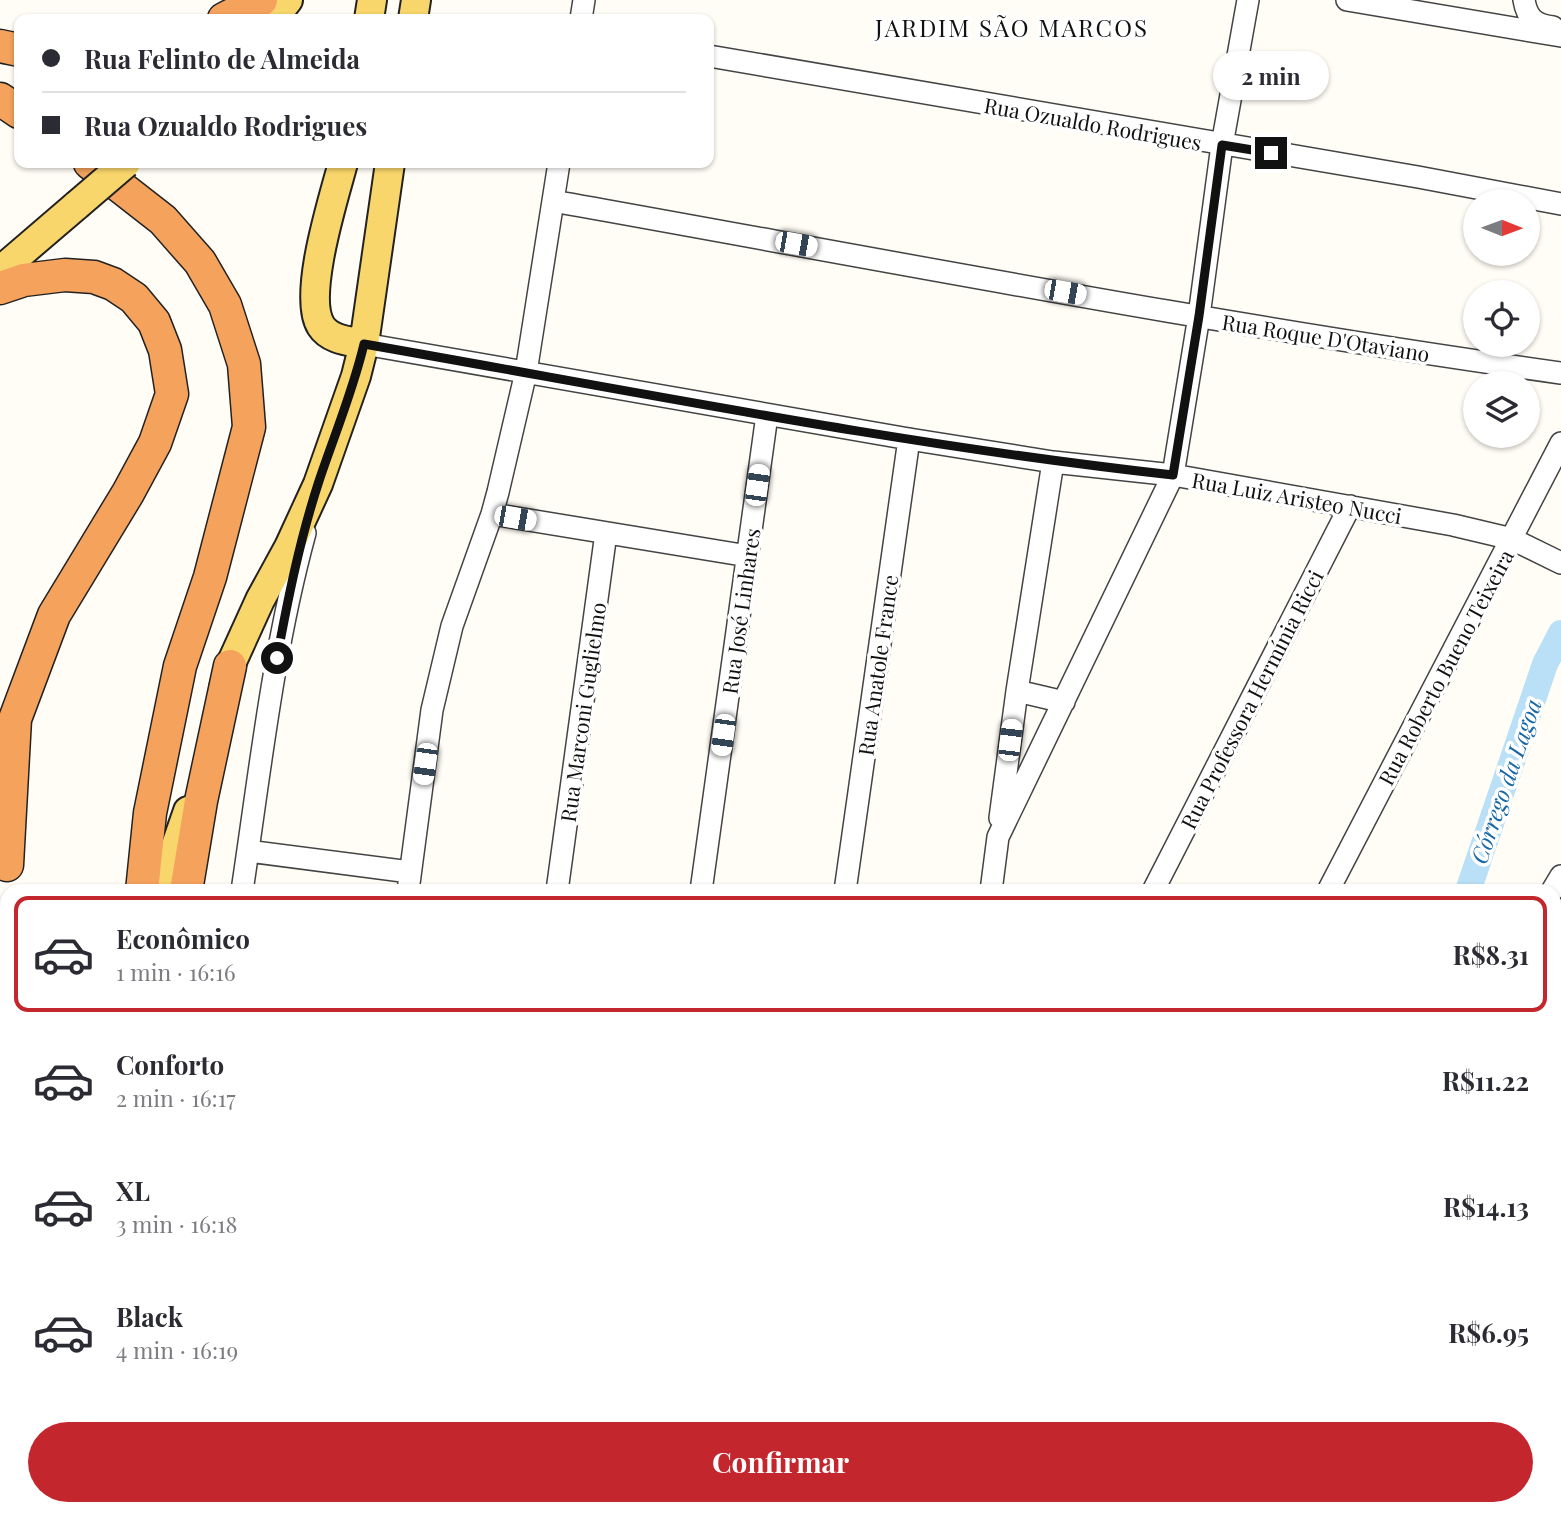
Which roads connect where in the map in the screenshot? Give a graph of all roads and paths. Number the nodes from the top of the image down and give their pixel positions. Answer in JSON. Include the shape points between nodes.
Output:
{"nodes":[{"id":1,"x":261,"y":0,"type":"edge"},
{"id":2,"x":288,"y":0,"type":"edge"},
{"id":3,"x":1248,"y":0,"type":"edge"},
{"id":4,"x":1347,"y":0,"type":"edge"},
{"id":5,"x":1524,"y":0,"type":"edge"},
{"id":6,"x":234,"y":14,"type":"edge"},
{"id":7,"x":277,"y":14,"type":"edge"},
{"id":8,"x":1546,"y":30,"type":"edge"},
{"id":9,"x":714,"y":57,"type":"edge"},
{"id":10,"x":1222,"y":145,"type":"junction"},
{"id":11,"x":96,"y":168,"type":"edge"},
{"id":12,"x":121,"y":168,"type":"edge"},
{"id":13,"x":343,"y":168,"type":"edge"},
{"id":14,"x":389,"y":168,"type":"edge"},
{"id":15,"x":558,"y":168,"type":"edge"},
{"id":16,"x":553,"y":201,"type":"junction"},
{"id":17,"x":1561,"y":204,"type":"edge"},
{"id":18,"x":0,"y":271,"type":"edge"},
{"id":19,"x":0,"y":288,"type":"edge"},
{"id":20,"x":1199,"y":316,"type":"junction"},
{"id":21,"x":364,"y":344,"type":"junction"},
{"id":22,"x":526,"y":372,"type":"junction"},
{"id":23,"x":1561,"y":373,"type":"edge"},
{"id":24,"x":767,"y":415,"type":"junction"},
{"id":25,"x":909,"y":439,"type":"junction"},
{"id":26,"x":1561,"y":443,"type":"edge"},
{"id":27,"x":1053,"y":462,"type":"junction"},
{"id":28,"x":1173,"y":475,"type":"junction"},
{"id":29,"x":318,"y":484,"type":"junction"},
{"id":30,"x":1350,"y":506,"type":"junction"},
{"id":31,"x":492,"y":514,"type":"junction"},
{"id":32,"x":606,"y":533,"type":"junction"},
{"id":33,"x":1512,"y":539,"type":"junction"},
{"id":34,"x":748,"y":556,"type":"junction"},
{"id":35,"x":1558,"y":561,"type":"edge"},
{"id":36,"x":230,"y":666,"type":"junction"},
{"id":37,"x":1017,"y":691,"type":"junction"},
{"id":38,"x":1064,"y":702,"type":"junction"},
{"id":39,"x":0,"y":826,"type":"edge"},
{"id":40,"x":998,"y":837,"type":"junction"},
{"id":41,"x":248,"y":851,"type":"junction"},
{"id":42,"x":10,"y":878,"type":"edge"},
{"id":43,"x":409,"y":881,"type":"edge"},
{"id":44,"x":143,"y":884,"type":"edge"},
{"id":45,"x":163,"y":884,"type":"edge"},
{"id":46,"x":187,"y":884,"type":"edge"},
{"id":47,"x":243,"y":884,"type":"edge"},
{"id":48,"x":558,"y":884,"type":"edge"},
{"id":49,"x":702,"y":884,"type":"edge"},
{"id":50,"x":846,"y":884,"type":"edge"},
{"id":51,"x":992,"y":884,"type":"edge"},
{"id":52,"x":1157,"y":884,"type":"edge"},
{"id":53,"x":1332,"y":884,"type":"edge"}],
"edges":[{"from":1,"to":6,"type":"highway"},
{"from":2,"to":7,"type":"main road"},
{"from":3,"to":10,"type":"street"},
{"from":4,"to":8,"type":"street"},
{"from":5,"to":8,"type":"street"},
{"from":5,"to":8,"type":"street","via":[[1527,14]]},
{"from":9,"to":10,"type":"street","name":"Rua Ozualdo Rodrigues"},
{"from":10,"to":17,"type":"street","name":"Rua Ozualdo Rodrigues"},
{"from":10,"to":20,"type":"street"},
{"from":11,"to":44,"type":"highway","via":[[163,220],[200,261],[225,306],[244,364],[249,427],[210,577],[180,666],[150,813]]},
{"from":12,"to":18,"type":"main road","bridge":true},
{"from":13,"to":21,"type":"main road","via":[[318,266],[316,313],[321,327],[332,337]]},
{"from":14,"to":21,"type":"main road"},
{"from":15,"to":16,"type":"street"},
{"from":16,"to":20,"type":"street","name":"Rua Roque D'Otaviano"},
{"from":16,"to":22,"type":"street"},
{"from":19,"to":42,"type":"highway","via":[[65,275],[94,276],[113,284],[134,298],[154,322],[165,350],[172,394],[155,443],[54,615],[15,719]]},
{"from":20,"to":23,"type":"street","name":"Rua Roque D'Otaviano"},
{"from":20,"to":28,"type":"street"},
{"from":21,"to":22,"type":"street","name":"Rua Luiz Aristeo Nucci"},
{"from":21,"to":29,"type":"main road"},
{"from":22,"to":24,"type":"street","name":"Rua Luiz Aristeo Nucci"},
{"from":22,"to":31,"type":"street"},
{"from":24,"to":25,"type":"street","name":"Rua Luiz Aristeo Nucci"},
{"from":24,"to":34,"type":"street","name":"Rua José Linhares"},
{"from":25,"to":27,"type":"street","name":"Rua Luiz Aristeo Nucci"},
{"from":25,"to":50,"type":"street","name":"Rua Anatole France"},
{"from":26,"to":33,"type":"street","name":"Rua Roberto Bueno Teixeira"},
{"from":27,"to":28,"type":"street","name":"Rua Luiz Aristeo Nucci"},
{"from":27,"to":37,"type":"street"},
{"from":28,"to":30,"type":"street","name":"Rua Luiz Aristeo Nucci"},
{"from":28,"to":38,"type":"street"},
{"from":29,"to":36,"type":"main road"},
{"from":29,"to":41,"type":"street","via":[[288,599]]},
{"from":30,"to":33,"type":"street","name":"Rua Luiz Aristeo Nucci"},
{"from":30,"to":52,"type":"street","name":"Rua Professora Hermínia Ricci"},
{"from":31,"to":32,"type":"street"},
{"from":31,"to":43,"type":"street","via":[[452,626],[432,710]]},
{"from":32,"to":34,"type":"street"},
{"from":32,"to":48,"type":"street","name":"Rua Marconi Guglielmo"},
{"from":33,"to":35,"type":"street","name":"Rua Luiz Aristeo Nucci"},
{"from":33,"to":53,"type":"street","name":"Rua Roberto Bueno Teixeira"},
{"from":34,"to":49,"type":"street","name":"Rua José Linhares"},
{"from":36,"to":45,"type":"main road"},
{"from":36,"to":46,"type":"highway"},
{"from":37,"to":38,"type":"street"},
{"from":37,"to":40,"type":"street"},
{"from":38,"to":40,"type":"street"},
{"from":39,"to":42,"type":"highway"},
{"from":40,"to":51,"type":"street"},
{"from":41,"to":43,"type":"street"},
{"from":41,"to":47,"type":"street"}]}
